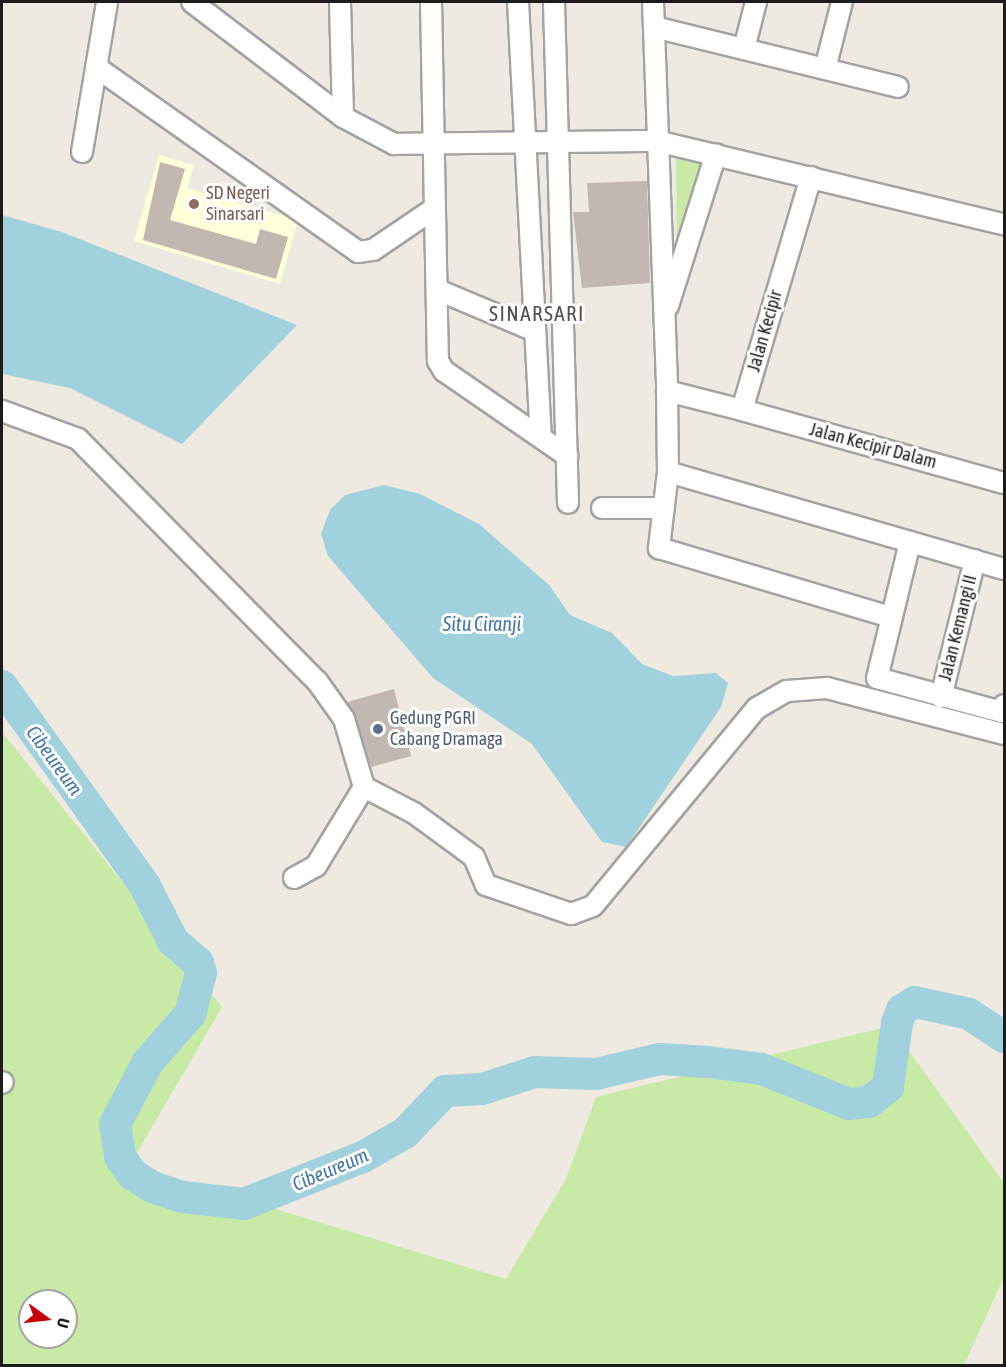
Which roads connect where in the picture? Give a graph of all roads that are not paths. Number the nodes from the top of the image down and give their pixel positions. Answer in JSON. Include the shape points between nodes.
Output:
{"nodes":[{"id":1,"x":107,"y":2,"type":"edge"},
{"id":2,"x":192,"y":2,"type":"edge"},
{"id":3,"x":431,"y":2,"type":"edge"},
{"id":4,"x":518,"y":2,"type":"edge"},
{"id":5,"x":554,"y":2,"type":"edge"},
{"id":6,"x":653,"y":2,"type":"edge"},
{"id":7,"x":756,"y":2,"type":"edge"},
{"id":8,"x":842,"y":2,"type":"edge"},
{"id":9,"x":338,"y":3,"type":"edge"},
{"id":10,"x":654,"y":27,"type":"junction"},
{"id":11,"x":744,"y":49,"type":"junction"},
{"id":12,"x":96,"y":67,"type":"junction"},
{"id":13,"x":825,"y":69,"type":"junction"},
{"id":14,"x":898,"y":87,"type":"dead end"},
{"id":15,"x":343,"y":117,"type":"junction"},
{"id":16,"x":559,"y":140,"type":"junction"},
{"id":17,"x":525,"y":141,"type":"junction"},
{"id":18,"x":657,"y":141,"type":"junction"},
{"id":19,"x":435,"y":145,"type":"junction"},
{"id":20,"x":82,"y":152,"type":"dead end"},
{"id":21,"x":716,"y":154,"type":"junction"},
{"id":22,"x":810,"y":177,"type":"junction"},
{"id":23,"x":432,"y":210,"type":"junction"},
{"id":24,"x":1005,"y":224,"type":"edge"},
{"id":25,"x":438,"y":290,"type":"junction"},
{"id":26,"x":664,"y":317,"type":"junction"},
{"id":27,"x":536,"y":331,"type":"junction"},
{"id":28,"x":667,"y":391,"type":"junction"},
{"id":29,"x":742,"y":410,"type":"junction"},
{"id":30,"x":2,"y":411,"type":"edge"},
{"id":31,"x":541,"y":435,"type":"junction"},
{"id":32,"x":567,"y":456,"type":"junction"},
{"id":33,"x":668,"y":472,"type":"junction"},
{"id":34,"x":1005,"y":483,"type":"edge"},
{"id":35,"x":568,"y":503,"type":"dead end"},
{"id":36,"x":602,"y":508,"type":"dead end"},
{"id":37,"x":663,"y":508,"type":"junction"},
{"id":38,"x":910,"y":542,"type":"junction"},
{"id":39,"x":975,"y":560,"type":"junction"},
{"id":40,"x":1005,"y":569,"type":"edge"},
{"id":41,"x":891,"y":617,"type":"junction"},
{"id":42,"x":941,"y":697,"type":"junction"},
{"id":43,"x":1005,"y":705,"type":"edge"},
{"id":44,"x":1005,"y":734,"type":"edge"},
{"id":45,"x":364,"y":787,"type":"junction"},
{"id":46,"x":294,"y":878,"type":"dead end"}],
"edges":[{"from":1,"to":12,"type":"street"},
{"from":2,"to":15,"type":"street"},
{"from":3,"to":19,"type":"street"},
{"from":4,"to":17,"type":"street"},
{"from":5,"to":16,"type":"street"},
{"from":6,"to":10,"type":"street"},
{"from":7,"to":11,"type":"street"},
{"from":8,"to":13,"type":"street"},
{"from":9,"to":15,"type":"street"},
{"from":10,"to":11,"type":"street"},
{"from":10,"to":18,"type":"street"},
{"from":11,"to":13,"type":"street"},
{"from":12,"to":20,"type":"street"},
{"from":12,"to":23,"type":"street","via":[[358,252],[373,250]]},
{"from":13,"to":14,"type":"street"},
{"from":15,"to":19,"type":"street","via":[[394,144]]},
{"from":16,"to":17,"type":"street"},
{"from":16,"to":18,"type":"street"},
{"from":16,"to":32,"type":"street"},
{"from":17,"to":19,"type":"street"},
{"from":17,"to":27,"type":"street"},
{"from":18,"to":21,"type":"street"},
{"from":18,"to":26,"type":"street"},
{"from":19,"to":23,"type":"street"},
{"from":21,"to":22,"type":"street"},
{"from":21,"to":26,"type":"street"},
{"from":22,"to":24,"type":"street"},
{"from":22,"to":29,"type":"street","name":"Jalan Kecipir"},
{"from":23,"to":25,"type":"street"},
{"from":25,"to":27,"type":"street"},
{"from":25,"to":31,"type":"street","via":[[440,366]]},
{"from":26,"to":28,"type":"street"},
{"from":27,"to":31,"type":"street"},
{"from":28,"to":29,"type":"street"},
{"from":28,"to":33,"type":"street"},
{"from":29,"to":34,"type":"street","name":"Jalan Kecipir Dalam"},
{"from":30,"to":45,"type":"street","via":[[78,439],[317,681],[344,719]]},
{"from":31,"to":32,"type":"street"},
{"from":32,"to":35,"type":"street"},
{"from":33,"to":37,"type":"street"},
{"from":33,"to":38,"type":"street"},
{"from":36,"to":37,"type":"street"},
{"from":37,"to":41,"type":"street","via":[[663,552]]},
{"from":38,"to":39,"type":"street"},
{"from":38,"to":41,"type":"street"},
{"from":39,"to":40,"type":"street"},
{"from":39,"to":42,"type":"street","name":"Jalan Kemangi II"},
{"from":41,"to":42,"type":"street","via":[[877,678]]},
{"from":42,"to":43,"type":"street","via":[[1002,712]]},
{"from":44,"to":45,"type":"street","via":[[827,688],[787,691],[757,708],[593,906],[571,914],[486,885],[474,857],[414,813]]},
{"from":45,"to":46,"type":"street","via":[[316,866]]}]}
